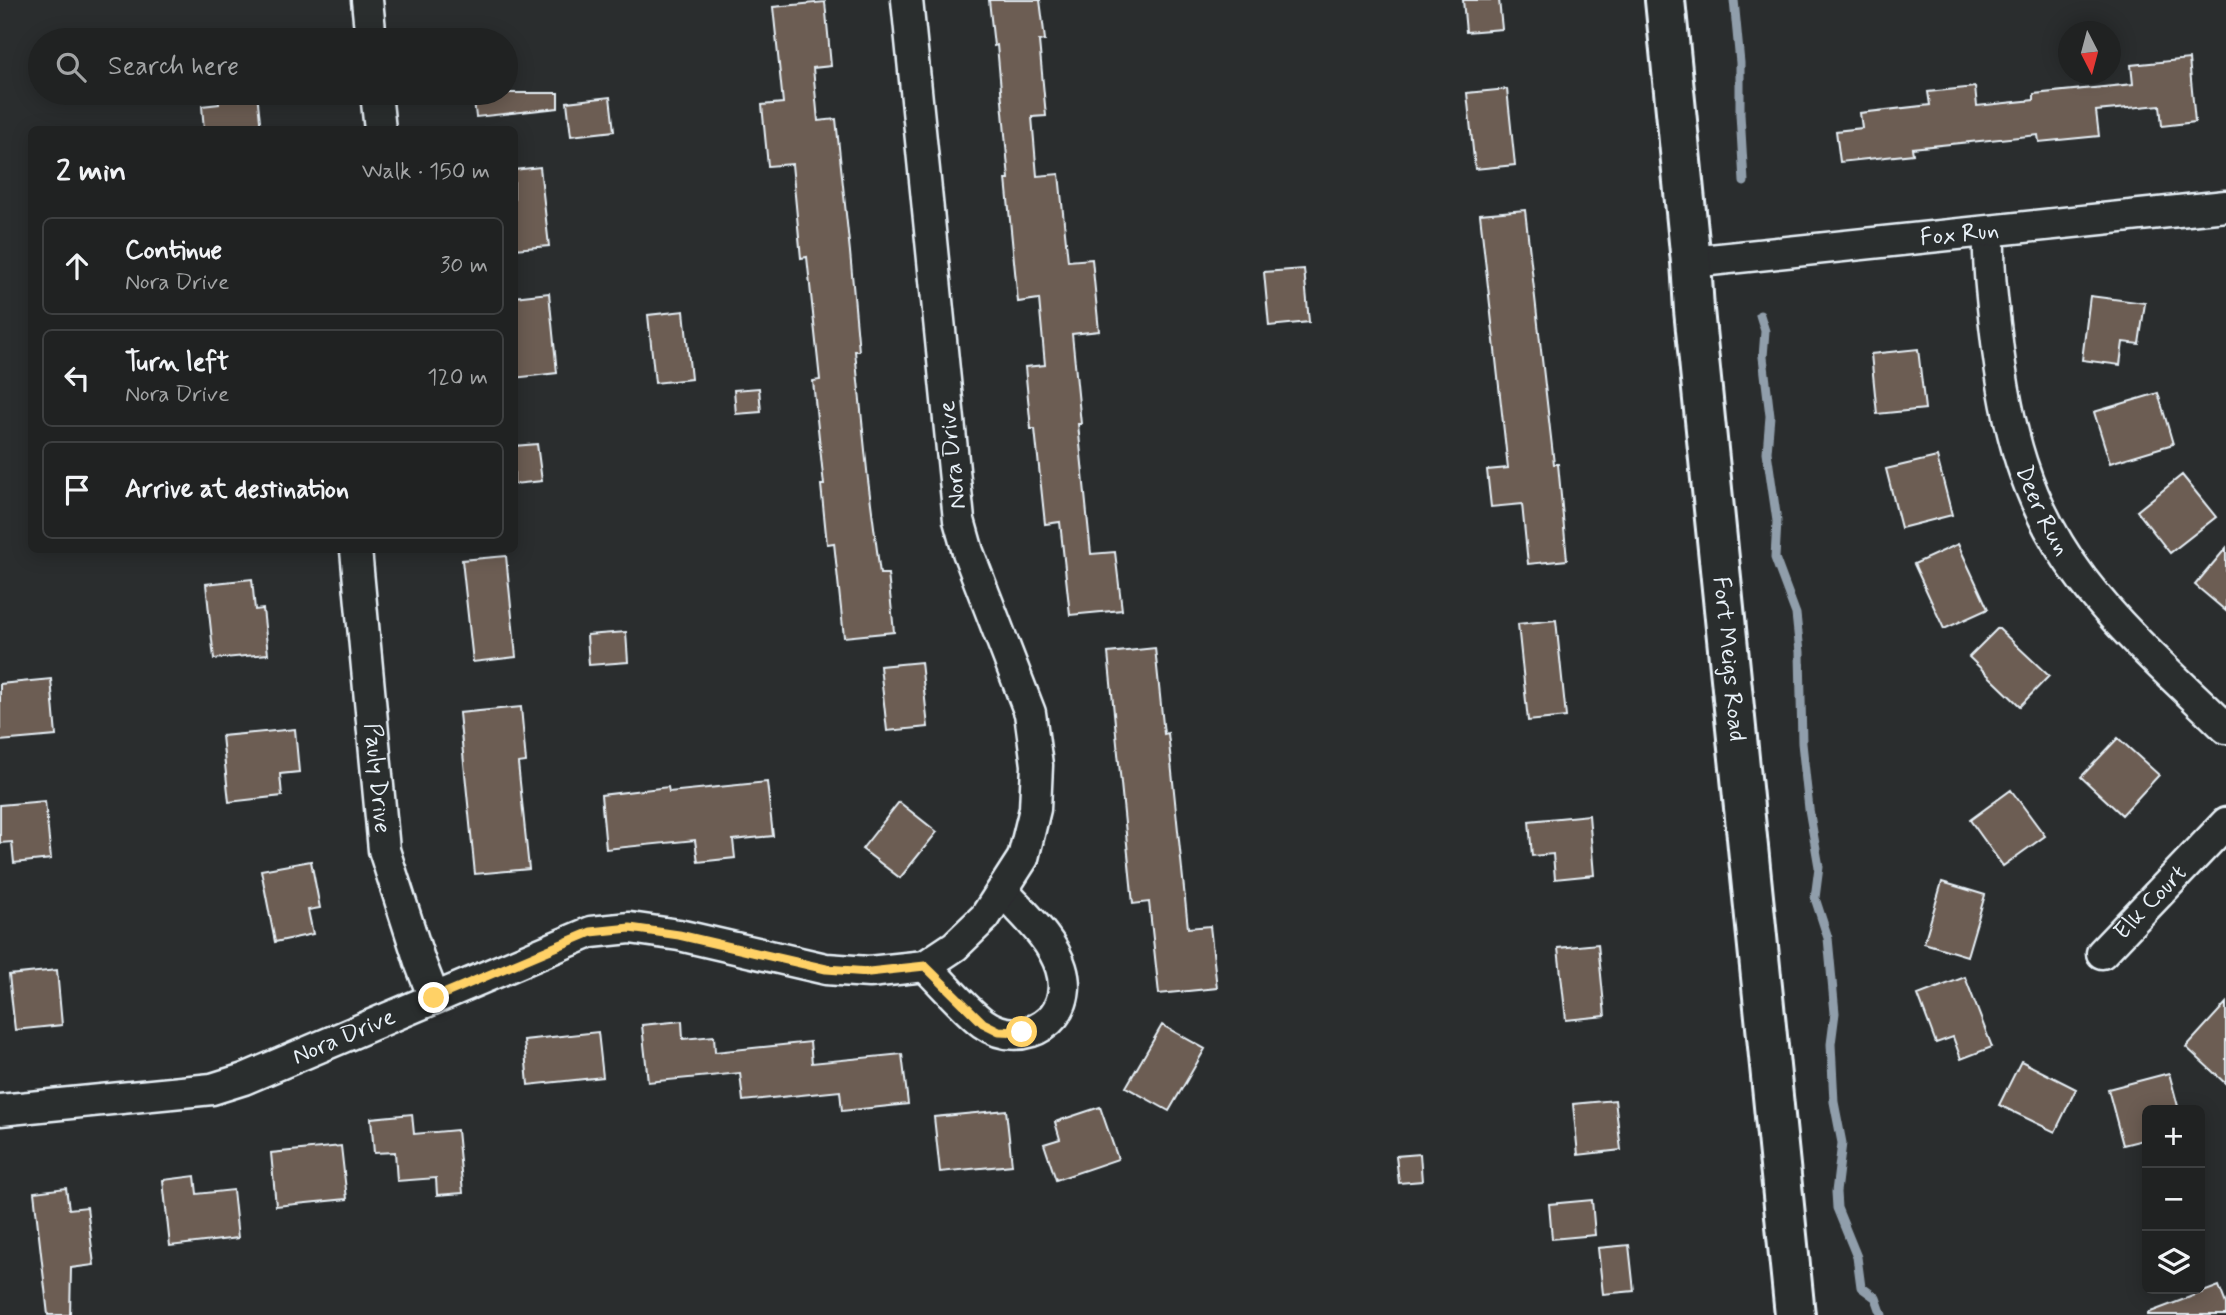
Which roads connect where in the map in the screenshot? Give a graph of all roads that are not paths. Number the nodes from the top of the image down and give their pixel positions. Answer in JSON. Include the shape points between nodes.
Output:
{"nodes":[{"id":1,"x":367,"y":0,"type":"edge"},
{"id":2,"x":907,"y":0,"type":"edge"},
{"id":3,"x":1665,"y":0,"type":"edge"},
{"id":4,"x":370,"y":28,"type":"edge"},
{"id":5,"x":377,"y":105,"type":"edge"},
{"id":6,"x":380,"y":126,"type":"edge"},
{"id":7,"x":2226,"y":206,"type":"edge"},
{"id":8,"x":1989,"y":233,"type":"junction"},
{"id":9,"x":1691,"y":262,"type":"junction"},
{"id":10,"x":356,"y":553,"type":"edge"},
{"id":11,"x":2226,"y":728,"type":"edge"},
{"id":12,"x":2226,"y":823,"type":"edge"},
{"id":13,"x":1003,"y":891,"type":"junction"},
{"id":14,"x":2102,"y":953,"type":"dead end"},
{"id":15,"x":925,"y":966,"type":"junction"},
{"id":16,"x":434,"y":998,"type":"junction"},
{"id":17,"x":0,"y":1110,"type":"edge"},
{"id":18,"x":1795,"y":1315,"type":"edge"}],
"edges":[{"from":1,"to":4,"type":"street"},
{"from":2,"to":13,"type":"street","name":"Nora Drive","via":[[959,520],[1031,713],[1037,765],[1035,809],[1023,858]]},
{"from":3,"to":9,"type":"street","name":"Fort Meigs Road"},
{"from":5,"to":6,"type":"street"},
{"from":7,"to":8,"type":"street","name":"Fox Run"},
{"from":8,"to":9,"type":"street","name":"Fox Run"},
{"from":8,"to":11,"type":"street","name":"Deer Run","via":[[1988,263],[2003,392],[2031,490],[2082,579],[2123,627]]},
{"from":9,"to":18,"type":"street","name":"Fort Meigs Road"},
{"from":10,"to":16,"type":"street","name":"Pauly Drive","via":[[384,850]]},
{"from":12,"to":14,"type":"street","name":"Elk Court"},
{"from":13,"to":15,"type":"street","name":"Nora Drive","via":[[985,917],[955,946]]},
{"from":13,"to":15,"type":"street","via":[[1053,949],[1061,966],[1065,984],[1055,1018],[1022,1032],[999,1031],[983,1023]]},
{"from":15,"to":16,"type":"street","name":"Nora Drive","via":[[869,972],[826,969],[630,928],[591,932]]},
{"from":16,"to":17,"type":"street","name":"Nora Drive","via":[[212,1089]]}]}
